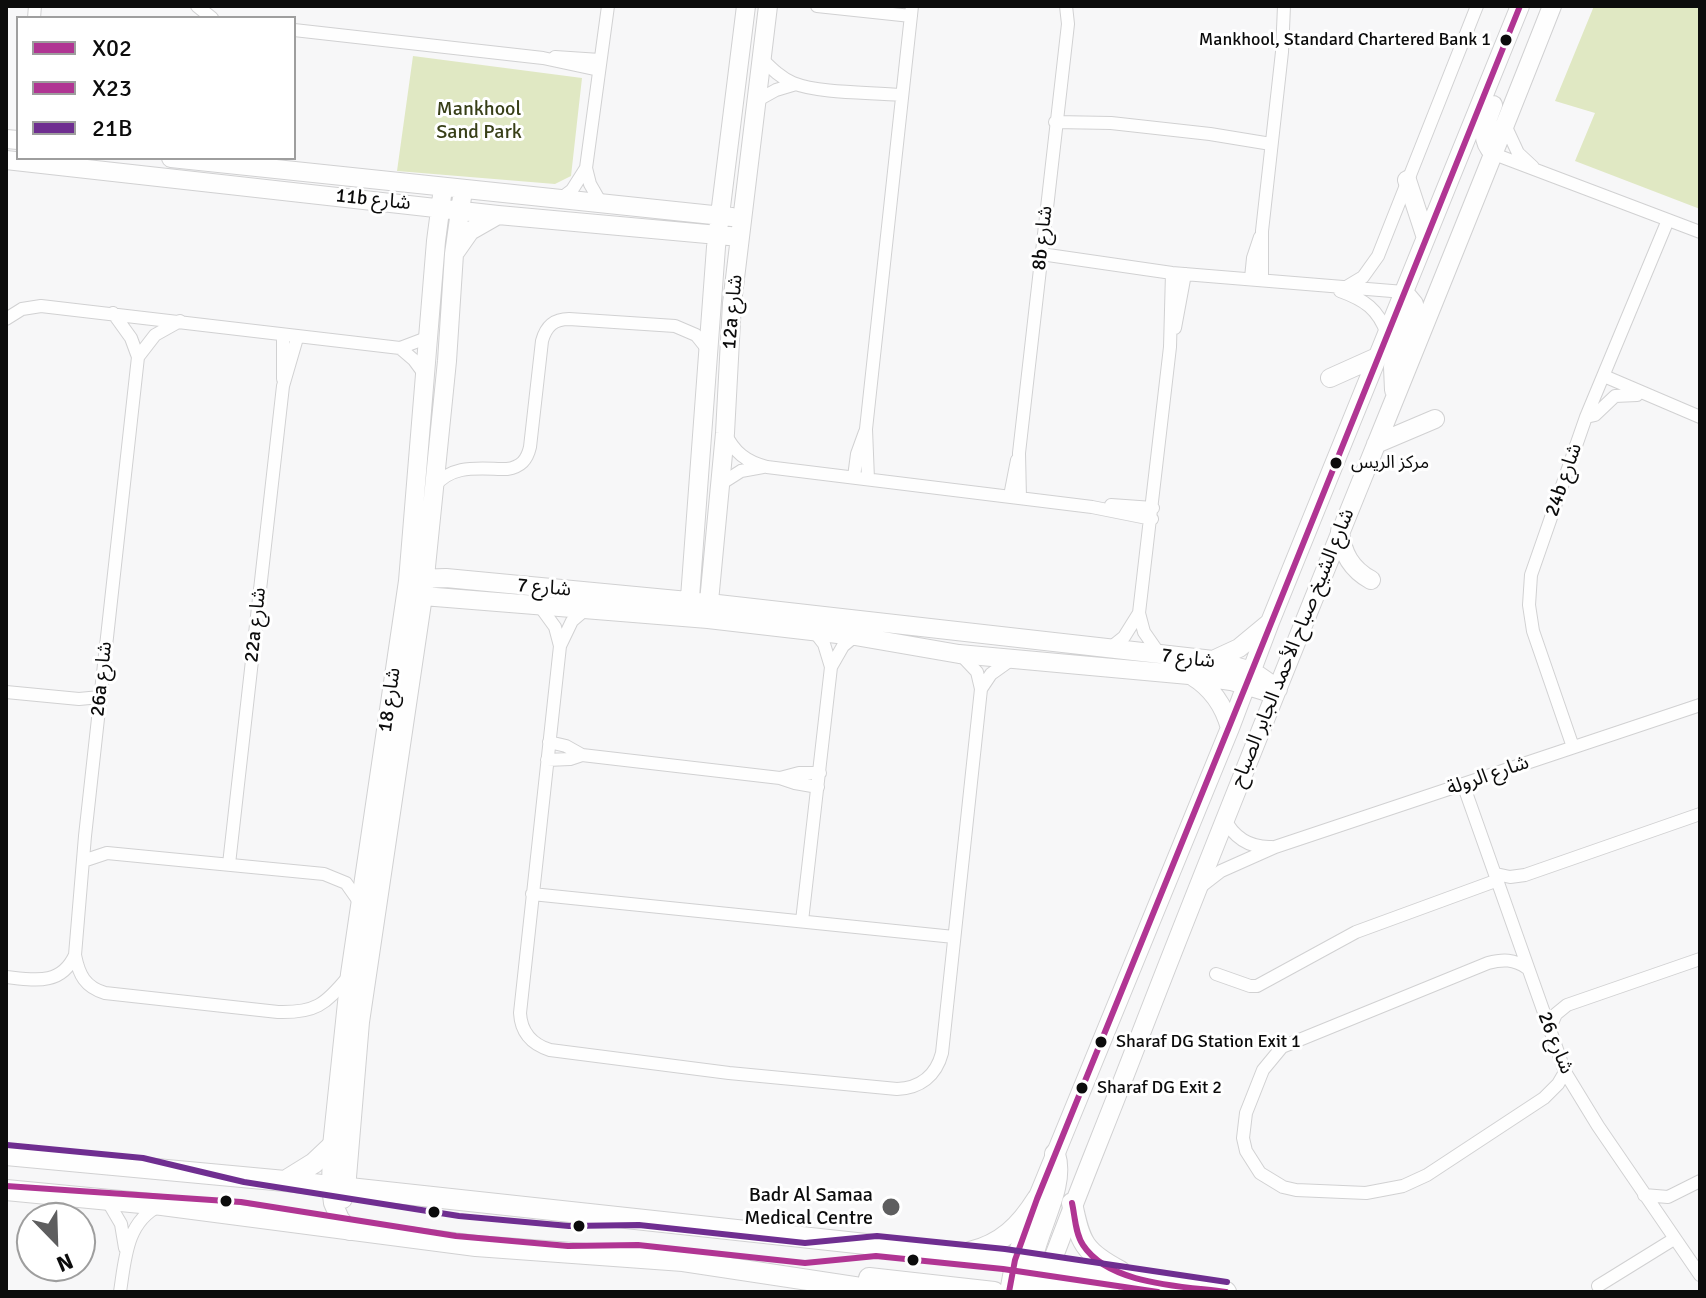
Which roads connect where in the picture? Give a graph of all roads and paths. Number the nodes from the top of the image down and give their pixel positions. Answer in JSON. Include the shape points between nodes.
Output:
{"nodes":[{"id":1,"x":608,"y":6,"type":"edge"},
{"id":2,"x":746,"y":6,"type":"edge"},
{"id":3,"x":768,"y":6,"type":"edge"},
{"id":4,"x":817,"y":6,"type":"edge"},
{"id":5,"x":1066,"y":6,"type":"edge"},
{"id":6,"x":1074,"y":6,"type":"edge"},
{"id":7,"x":1284,"y":6,"type":"edge"},
{"id":8,"x":1293,"y":6,"type":"edge"},
{"id":9,"x":1477,"y":6,"type":"edge"},
{"id":10,"x":1520,"y":6,"type":"edge"},
{"id":11,"x":1552,"y":6,"type":"edge"},
{"id":12,"x":912,"y":11,"type":"edge"},
{"id":13,"x":1068,"y":24,"type":"junction"},
{"id":14,"x":296,"y":30,"type":"edge"},
{"id":15,"x":1282,"y":52,"type":"junction"},
{"id":16,"x":763,"y":60,"type":"junction"},
{"id":17,"x":1498,"y":63,"type":"junction"},
{"id":18,"x":600,"y":65,"type":"junction"},
{"id":19,"x":796,"y":84,"type":"junction"},
{"id":20,"x":901,"y":99,"type":"junction"},
{"id":21,"x":758,"y":100,"type":"junction"},
{"id":22,"x":1056,"y":117,"type":"junction"},
{"id":23,"x":1505,"y":125,"type":"junction"},
{"id":24,"x":1271,"y":140,"type":"junction"},
{"id":25,"x":1494,"y":154,"type":"junction"},
{"id":26,"x":6,"y":160,"type":"edge"},
{"id":27,"x":201,"y":160,"type":"edge"},
{"id":28,"x":1533,"y":167,"type":"junction"},
{"id":29,"x":586,"y":168,"type":"junction"},
{"id":30,"x":1407,"y":180,"type":"junction"},
{"id":31,"x":443,"y":188,"type":"junction"},
{"id":32,"x":463,"y":190,"type":"junction"},
{"id":33,"x":723,"y":191,"type":"junction"},
{"id":34,"x":559,"y":200,"type":"junction"},
{"id":35,"x":411,"y":204,"type":"junction"},
{"id":36,"x":602,"y":205,"type":"junction"},
{"id":37,"x":440,"y":208,"type":"junction"},
{"id":38,"x":460,"y":211,"type":"junction"},
{"id":39,"x":695,"y":213,"type":"junction"},
{"id":40,"x":498,"y":215,"type":"junction"},
{"id":41,"x":1668,"y":220,"type":"junction"},
{"id":42,"x":719,"y":225,"type":"junction"},
{"id":43,"x":742,"y":228,"type":"junction"},
{"id":44,"x":683,"y":230,"type":"junction"},
{"id":45,"x":1700,"y":232,"type":"edge"},
{"id":46,"x":1426,"y":238,"type":"junction"},
{"id":47,"x":436,"y":241,"type":"junction"},
{"id":48,"x":454,"y":254,"type":"junction"},
{"id":49,"x":1040,"y":259,"type":"junction"},
{"id":50,"x":715,"y":266,"type":"junction"},
{"id":51,"x":1179,"y":273,"type":"junction"},
{"id":52,"x":1256,"y":278,"type":"junction"},
{"id":53,"x":1322,"y":284,"type":"junction"},
{"id":54,"x":1347,"y":286,"type":"junction"},
{"id":55,"x":1404,"y":292,"type":"junction"},
{"id":56,"x":113,"y":313,"type":"junction"},
{"id":57,"x":6,"y":319,"type":"edge"},
{"id":58,"x":180,"y":321,"type":"junction"},
{"id":59,"x":1387,"y":334,"type":"junction"},
{"id":60,"x":283,"y":335,"type":"junction"},
{"id":61,"x":429,"y":337,"type":"junction"},
{"id":62,"x":297,"y":338,"type":"junction"},
{"id":63,"x":400,"y":348,"type":"junction"},
{"id":64,"x":710,"y":355,"type":"junction"},
{"id":65,"x":1379,"y":356,"type":"junction"},
{"id":66,"x":138,"y":357,"type":"junction"},
{"id":67,"x":425,"y":375,"type":"junction"},
{"id":68,"x":1604,"y":376,"type":"junction"},
{"id":69,"x":1330,"y":378,"type":"dead end"},
{"id":70,"x":283,"y":386,"type":"junction"},
{"id":71,"x":1649,"y":396,"type":"junction"},
{"id":72,"x":1395,"y":397,"type":"junction"},
{"id":73,"x":1586,"y":417,"type":"junction"},
{"id":74,"x":1700,"y":417,"type":"edge"},
{"id":75,"x":1435,"y":419,"type":"dead end"},
{"id":76,"x":866,"y":429,"type":"junction"},
{"id":77,"x":725,"y":433,"type":"junction"},
{"id":78,"x":1376,"y":444,"type":"junction"},
{"id":79,"x":767,"y":467,"type":"junction"},
{"id":80,"x":854,"y":477,"type":"junction"},
{"id":81,"x":868,"y":479,"type":"junction"},
{"id":82,"x":719,"y":485,"type":"junction"},
{"id":83,"x":433,"y":490,"type":"junction"},
{"id":84,"x":1015,"y":497,"type":"junction"},
{"id":85,"x":1152,"y":514,"type":"junction"},
{"id":86,"x":1340,"y":531,"type":"junction"},
{"id":87,"x":692,"y":571,"type":"junction"},
{"id":88,"x":711,"y":575,"type":"junction"},
{"id":89,"x":1371,"y":580,"type":"dead end"},
{"id":90,"x":415,"y":585,"type":"junction"},
{"id":91,"x":660,"y":599,"type":"junction"},
{"id":92,"x":539,"y":605,"type":"junction"},
{"id":93,"x":739,"y":607,"type":"junction"},
{"id":94,"x":586,"y":609,"type":"junction"},
{"id":95,"x":689,"y":609,"type":"junction"},
{"id":96,"x":709,"y":611,"type":"junction"},
{"id":97,"x":1139,"y":613,"type":"junction"},
{"id":98,"x":1270,"y":622,"type":"junction"},
{"id":99,"x":814,"y":631,"type":"junction"},
{"id":100,"x":855,"y":636,"type":"junction"},
{"id":101,"x":560,"y":646,"type":"junction"},
{"id":102,"x":1109,"y":649,"type":"junction"},
{"id":103,"x":959,"y":654,"type":"junction"},
{"id":104,"x":1160,"y":655,"type":"junction"},
{"id":105,"x":1012,"y":659,"type":"junction"},
{"id":106,"x":1213,"y":660,"type":"junction"},
{"id":107,"x":831,"y":667,"type":"junction"},
{"id":108,"x":1189,"y":675,"type":"junction"},
{"id":109,"x":1252,"y":682,"type":"junction"},
{"id":110,"x":981,"y":689,"type":"junction"},
{"id":111,"x":1278,"y":689,"type":"junction"},
{"id":112,"x":6,"y":692,"type":"edge"},
{"id":113,"x":100,"y":701,"type":"junction"},
{"id":114,"x":1700,"y":705,"type":"edge"},
{"id":115,"x":1230,"y":728,"type":"junction"},
{"id":116,"x":549,"y":742,"type":"junction"},
{"id":117,"x":1573,"y":747,"type":"junction"},
{"id":118,"x":582,"y":755,"type":"junction"},
{"id":119,"x":547,"y":760,"type":"junction"},
{"id":120,"x":819,"y":780,"type":"junction"},
{"id":121,"x":1463,"y":784,"type":"junction"},
{"id":122,"x":1700,"y":814,"type":"edge"},
{"id":123,"x":1224,"y":818,"type":"junction"},
{"id":124,"x":85,"y":836,"type":"junction"},
{"id":125,"x":1275,"y":847,"type":"junction"},
{"id":126,"x":107,"y":853,"type":"junction"},
{"id":127,"x":83,"y":861,"type":"junction"},
{"id":128,"x":229,"y":864,"type":"junction"},
{"id":129,"x":1497,"y":877,"type":"junction"},
{"id":130,"x":1194,"y":893,"type":"junction"},
{"id":131,"x":532,"y":894,"type":"junction"},
{"id":132,"x":360,"y":903,"type":"junction"},
{"id":133,"x":802,"y":921,"type":"junction"},
{"id":134,"x":954,"y":937,"type":"junction"},
{"id":135,"x":75,"y":955,"type":"junction"},
{"id":136,"x":1700,"y":959,"type":"edge"},
{"id":137,"x":1527,"y":968,"type":"junction"},
{"id":138,"x":350,"y":974,"type":"junction"},
{"id":139,"x":1216,"y":974,"type":"dead end"},
{"id":140,"x":6,"y":977,"type":"edge"},
{"id":141,"x":1549,"y":1030,"type":"junction"},
{"id":142,"x":1565,"y":1072,"type":"junction"},
{"id":143,"x":332,"y":1146,"type":"junction"},
{"id":144,"x":1055,"y":1154,"type":"junction"},
{"id":145,"x":6,"y":1155,"type":"edge"},
{"id":146,"x":285,"y":1181,"type":"junction"},
{"id":147,"x":1700,"y":1181,"type":"edge"},
{"id":148,"x":338,"y":1188,"type":"junction"},
{"id":149,"x":6,"y":1190,"type":"edge"},
{"id":150,"x":1644,"y":1195,"type":"junction"},
{"id":151,"x":1037,"y":1199,"type":"junction"},
{"id":152,"x":107,"y":1200,"type":"junction"},
{"id":153,"x":1072,"y":1203,"type":"junction"},
{"id":154,"x":162,"y":1205,"type":"junction"},
{"id":155,"x":336,"y":1212,"type":"junction"},
{"id":156,"x":317,"y":1226,"type":"junction"},
{"id":157,"x":350,"y":1231,"type":"junction"},
{"id":158,"x":1674,"y":1239,"type":"junction"},
{"id":159,"x":126,"y":1251,"type":"junction"},
{"id":160,"x":958,"y":1254,"type":"junction"},
{"id":161,"x":1700,"y":1275,"type":"edge"},
{"id":162,"x":1134,"y":1279,"type":"junction"},
{"id":163,"x":1024,"y":1284,"type":"edge"},
{"id":164,"x":844,"y":1285,"type":"junction"},
{"id":165,"x":1598,"y":1286,"type":"dead end"},
{"id":166,"x":120,"y":1292,"type":"edge"},
{"id":167,"x":887,"y":1292,"type":"edge"},
{"id":168,"x":1109,"y":1292,"type":"edge"},
{"id":169,"x":1226,"y":1292,"type":"edge"}],
"edges":[{"from":1,"to":18,"type":"street"},
{"from":2,"to":33,"type":"street","name":"12a شارع"},
{"from":3,"to":16,"type":"street","name":"12a شارع"},
{"from":4,"to":12,"type":"street"},
{"from":5,"to":13,"type":"street","name":"8b شارع"},
{"from":6,"to":13,"type":"street","name":"8b شارع"},
{"from":7,"to":15,"type":"street"},
{"from":8,"to":15,"type":"street"},
{"from":9,"to":30,"type":"street"},
{"from":10,"to":17,"type":"street","name":"شارع الشيخ صباح الأحمد الجابر الصباح"},
{"from":11,"to":23,"type":"street","name":"شارع الشيخ صباح الأحمد الجابر الصباح"},
{"from":12,"to":20,"type":"street"},
{"from":13,"to":22,"type":"street","name":"8b شارع"},
{"from":14,"to":18,"type":"street"},
{"from":15,"to":24,"type":"street"},
{"from":16,"to":19,"type":"street"},
{"from":16,"to":21,"type":"street","name":"12a شارع"},
{"from":17,"to":25,"type":"street","via":[[1499,88],[1483,137]]},
{"from":17,"to":46,"type":"street","name":"شارع الشيخ صباح الأحمد الجابر الصباح"},
{"from":18,"to":29,"type":"street"},
{"from":19,"to":20,"type":"street"},
{"from":19,"to":21,"type":"street"},
{"from":20,"to":76,"type":"street"},
{"from":21,"to":43,"type":"street","name":"12a شارع"},
{"from":22,"to":24,"type":"street"},
{"from":22,"to":49,"type":"street","name":"8b شارع"},
{"from":23,"to":25,"type":"street","name":"شارع الشيخ صباح الأحمد الجابر الصباح"},
{"from":23,"to":28,"type":"street","via":[[1512,144]]},
{"from":24,"to":52,"type":"street"},
{"from":25,"to":28,"type":"street"},
{"from":25,"to":72,"type":"street","name":"شارع الشيخ صباح الأحمد الجابر الصباح"},
{"from":26,"to":35,"type":"street","name":"11b شارع"},
{"from":27,"to":31,"type":"street","name":"11b شارع"},
{"from":28,"to":41,"type":"street"},
{"from":29,"to":34,"type":"street"},
{"from":29,"to":36,"type":"street"},
{"from":30,"to":46,"type":"street"},
{"from":30,"to":54,"type":"street","via":[[1374,263]]},
{"from":31,"to":32,"type":"street","name":"11b شارع"},
{"from":31,"to":37,"type":"street","name":"شارع 18"},
{"from":32,"to":34,"type":"street","name":"11b شارع"},
{"from":32,"to":38,"type":"street","name":"شارع 18"},
{"from":33,"to":39,"type":"street"},
{"from":33,"to":42,"type":"street","name":"12a شارع"},
{"from":34,"to":36,"type":"street","name":"11b شارع"},
{"from":35,"to":37,"type":"street","name":"11b شارع"},
{"from":35,"to":47,"type":"street"},
{"from":36,"to":39,"type":"street","name":"11b شارع"},
{"from":37,"to":38,"type":"street","name":"11b شارع"},
{"from":37,"to":47,"type":"street","name":"شارع 18"},
{"from":38,"to":40,"type":"street","name":"11b شارع"},
{"from":38,"to":48,"type":"street","name":"شارع 18"},
{"from":39,"to":42,"type":"street","name":"11b شارع"},
{"from":40,"to":44,"type":"street","name":"11b شارع"},
{"from":40,"to":48,"type":"street","via":[[470,231]]},
{"from":41,"to":45,"type":"street"},
{"from":41,"to":68,"type":"street","name":"24b شارع"},
{"from":42,"to":43,"type":"street","name":"11b شارع"},
{"from":42,"to":44,"type":"street","name":"11b شارع"},
{"from":42,"to":50,"type":"street","name":"12a شارع"},
{"from":43,"to":77,"type":"street","name":"12a شارع"},
{"from":44,"to":50,"type":"street","via":[[702,244]]},
{"from":46,"to":55,"type":"street","name":"شارع الشيخ صباح الأحمد الجابر الصباح"},
{"from":47,"to":61,"type":"street","name":"شارع 18"},
{"from":48,"to":83,"type":"street","name":"شارع 18"},
{"from":49,"to":51,"type":"street"},
{"from":49,"to":84,"type":"street","name":"8b شارع","via":[[1019,453],[1012,473]]},
{"from":50,"to":64,"type":"street","name":"12a شارع"},
{"from":51,"to":52,"type":"street"},
{"from":51,"to":85,"type":"street"},
{"from":52,"to":53,"type":"street"},
{"from":53,"to":54,"type":"street"},
{"from":53,"to":59,"type":"street","via":[[1370,304]]},
{"from":54,"to":55,"type":"street"},
{"from":55,"to":59,"type":"street","name":"شارع الشيخ صباح الأحمد الجابر الصباح"},
{"from":55,"to":72,"type":"street","via":[[1415,311],[1393,367]]},
{"from":56,"to":57,"type":"street","via":[[41,306]]},
{"from":56,"to":58,"type":"street"},
{"from":56,"to":66,"type":"street"},
{"from":58,"to":60,"type":"street"},
{"from":58,"to":66,"type":"street","via":[[155,335]]},
{"from":59,"to":65,"type":"street","name":"شارع الشيخ صباح الأحمد الجابر الصباح"},
{"from":60,"to":62,"type":"street"},
{"from":60,"to":70,"type":"street","name":"22a شارع"},
{"from":61,"to":63,"type":"street"},
{"from":61,"to":67,"type":"street","name":"شارع 18"},
{"from":62,"to":63,"type":"street"},
{"from":62,"to":70,"type":"street","name":"22a شارع"},
{"from":63,"to":67,"type":"street"},
{"from":64,"to":83,"type":"street","via":[[696,335],[675,326],[554,322],[542,341],[525,460],[514,468],[456,470]]},
{"from":64,"to":87,"type":"street","name":"12a شارع"},
{"from":65,"to":69,"type":"street"},
{"from":65,"to":98,"type":"street","name":"شارع الشيخ صباح الأحمد الجابر الصباح"},
{"from":66,"to":113,"type":"street","name":"26a شارع"},
{"from":67,"to":90,"type":"street","name":"شارع 18"},
{"from":68,"to":71,"type":"street"},
{"from":68,"to":73,"type":"street","name":"24b شارع"},
{"from":70,"to":128,"type":"street","name":"22a شارع"},
{"from":71,"to":73,"type":"street","via":[[1615,396]]},
{"from":71,"to":74,"type":"street"},
{"from":72,"to":78,"type":"street","name":"شارع الشيخ صباح الأحمد الجابر الصباح"},
{"from":73,"to":117,"type":"street","name":"24b شارع","via":[[1529,590],[1533,631]]},
{"from":75,"to":78,"type":"street"},
{"from":76,"to":80,"type":"street"},
{"from":76,"to":81,"type":"street"},
{"from":77,"to":79,"type":"street","via":[[745,459]]},
{"from":77,"to":82,"type":"street","name":"12a شارع"},
{"from":78,"to":86,"type":"street","name":"شارع الشيخ صباح الأحمد الجابر الصباح"},
{"from":79,"to":80,"type":"street"},
{"from":79,"to":82,"type":"street","via":[[741,471]]},
{"from":80,"to":81,"type":"street"},
{"from":81,"to":84,"type":"street"},
{"from":82,"to":88,"type":"street","name":"12a شارع"},
{"from":83,"to":90,"type":"street","name":"شارع 18"},
{"from":84,"to":85,"type":"street","via":[[1114,505]]},
{"from":85,"to":97,"type":"street"},
{"from":86,"to":89,"type":"street","via":[[1349,562]]},
{"from":86,"to":111,"type":"street","name":"شارع الشيخ صباح الأحمد الجابر الصباح"},
{"from":87,"to":91,"type":"street","via":[[677,590]]},
{"from":87,"to":95,"type":"street","name":"12a شارع"},
{"from":88,"to":93,"type":"street"},
{"from":88,"to":96,"type":"street","name":"12a شارع"},
{"from":90,"to":91,"type":"street","name":"شارع 7"},
{"from":90,"to":92,"type":"street","name":"شارع 7"},
{"from":90,"to":132,"type":"street","name":"شارع 18"},
{"from":90,"to":148,"type":"street","name":"شارع 18"},
{"from":91,"to":95,"type":"street","name":"شارع 7"},
{"from":92,"to":94,"type":"street","name":"شارع 7"},
{"from":92,"to":101,"type":"street","via":[[555,627]]},
{"from":93,"to":96,"type":"street","name":"شارع 7"},
{"from":93,"to":102,"type":"street","name":"شارع 7"},
{"from":94,"to":95,"type":"street","name":"شارع 7"},
{"from":94,"to":101,"type":"street","via":[[572,621]]},
{"from":95,"to":96,"type":"street","name":"شارع 7"},
{"from":96,"to":99,"type":"street","name":"شارع 7"},
{"from":97,"to":102,"type":"street"},
{"from":97,"to":104,"type":"street","via":[[1144,632]]},
{"from":98,"to":106,"type":"street","via":[[1239,648]]},
{"from":98,"to":109,"type":"street","name":"شارع الشيخ صباح الأحمد الجابر الصباح"},
{"from":99,"to":100,"type":"street","name":"شارع 7"},
{"from":99,"to":107,"type":"street"},
{"from":100,"to":103,"type":"street","name":"شارع 7"},
{"from":100,"to":107,"type":"street"},
{"from":101,"to":116,"type":"street"},
{"from":102,"to":104,"type":"street","name":"شارع 7"},
{"from":103,"to":105,"type":"street","name":"شارع 7"},
{"from":103,"to":110,"type":"street","via":[[972,665]]},
{"from":104,"to":106,"type":"street","name":"شارع 7"},
{"from":105,"to":108,"type":"street","name":"شارع 7"},
{"from":105,"to":110,"type":"street"},
{"from":106,"to":109,"type":"street","name":"شارع 7"},
{"from":107,"to":120,"type":"street"},
{"from":108,"to":109,"type":"street","name":"شارع 7"},
{"from":108,"to":115,"type":"street","via":[[1218,700]]},
{"from":109,"to":111,"type":"street","name":"شارع 7"},
{"from":109,"to":115,"type":"street","name":"شارع الشيخ صباح الأحمد الجابر الصباح"},
{"from":109,"to":123,"type":"street","via":[[1253,718],[1225,792]]},
{"from":110,"to":134,"type":"street"},
{"from":111,"to":123,"type":"street","name":"شارع الشيخ صباح الأحمد الجابر الصباح"},
{"from":112,"to":113,"type":"street","via":[[87,704]]},
{"from":113,"to":124,"type":"street","name":"26a شارع"},
{"from":114,"to":117,"type":"street","name":"شارع الرولة"},
{"from":115,"to":144,"type":"street","name":"شارع الشيخ صباح الأحمد الجابر الصباح"},
{"from":116,"to":118,"type":"street"},
{"from":116,"to":119,"type":"street"},
{"from":117,"to":121,"type":"street","name":"شارع الرولة"},
{"from":118,"to":119,"type":"street"},
{"from":118,"to":120,"type":"street","via":[[795,783]]},
{"from":119,"to":131,"type":"street"},
{"from":120,"to":133,"type":"street"},
{"from":121,"to":125,"type":"street","name":"شارع الرولة"},
{"from":121,"to":129,"type":"street","name":"شارع 26"},
{"from":122,"to":129,"type":"street","via":[[1525,875]]},
{"from":123,"to":125,"type":"street","via":[[1244,842]]},
{"from":123,"to":130,"type":"street","name":"شارع الشيخ صباح الأحمد الجابر الصباح"},
{"from":124,"to":126,"type":"street"},
{"from":124,"to":127,"type":"street","name":"26a شارع"},
{"from":125,"to":130,"type":"street","name":"شارع الرولة","via":[[1221,871]]},
{"from":126,"to":127,"type":"street"},
{"from":126,"to":128,"type":"street"},
{"from":127,"to":135,"type":"street","name":"26a شارع"},
{"from":128,"to":132,"type":"street","via":[[332,875],[351,888]]},
{"from":129,"to":137,"type":"street","name":"شارع 26"},
{"from":129,"to":139,"type":"street","via":[[1356,932],[1257,986]]},
{"from":130,"to":153,"type":"street","name":"شارع الشيخ صباح الأحمد الجابر الصباح"},
{"from":131,"to":133,"type":"street"},
{"from":131,"to":134,"type":"street","via":[[520,1013],[524,1032],[535,1044],[729,1073],[897,1089],[923,1082],[940,1062]]},
{"from":132,"to":138,"type":"street","name":"شارع 18"},
{"from":133,"to":134,"type":"street"},
{"from":135,"to":138,"type":"street","via":[[87,984],[105,993],[278,1012],[321,1005]]},
{"from":135,"to":140,"type":"street","via":[[50,979]]},
{"from":136,"to":141,"type":"street","via":[[1567,1005]]},
{"from":137,"to":141,"type":"street","name":"شارع 26"},
{"from":137,"to":142,"type":"street","via":[[1512,961],[1488,963],[1289,1043],[1263,1070],[1243,1125],[1246,1151],[1260,1173],[1296,1190],[1379,1192],[1438,1168],[1549,1094]]},
{"from":138,"to":143,"type":"street","name":"شارع 18"},
{"from":141,"to":142,"type":"street","name":"شارع 26"},
{"from":142,"to":150,"type":"street","name":"شارع 26"},
{"from":143,"to":146,"type":"main road"},
{"from":143,"to":148,"type":"street","name":"شارع 18"},
{"from":144,"to":151,"type":"street","name":"شارع الشيخ صباح الأحمد الجابر الصباح"},
{"from":144,"to":163,"type":"main road","via":[[1057,1179]]},
{"from":145,"to":146,"type":"main road"},
{"from":146,"to":148,"type":"main road"},
{"from":147,"to":150,"type":"street","via":[[1668,1197]]},
{"from":148,"to":155,"type":"street","name":"شارع 18"},
{"from":148,"to":160,"type":"main road"},
{"from":149,"to":152,"type":"main road"},
{"from":150,"to":158,"type":"street","name":"شارع 26"},
{"from":151,"to":160,"type":"main road","via":[[1004,1238]]},
{"from":151,"to":163,"type":"street","name":"شارع الشيخ صباح الأحمد الجابر الصباح"},
{"from":152,"to":154,"type":"main road"},
{"from":152,"to":159,"type":"street","via":[[121,1224]]},
{"from":153,"to":162,"type":"main road","via":[[1086,1249]]},
{"from":153,"to":163,"type":"street","name":"شارع الشيخ صباح الأحمد الجابر الصباح"},
{"from":154,"to":156,"type":"main road"},
{"from":154,"to":159,"type":"street","via":[[137,1224]]},
{"from":155,"to":156,"type":"street"},
{"from":155,"to":157,"type":"street"},
{"from":156,"to":157,"type":"main road"},
{"from":157,"to":164,"type":"main road","via":[[683,1261]]},
{"from":158,"to":161,"type":"street","name":"شارع 26"},
{"from":158,"to":165,"type":"street"},
{"from":159,"to":166,"type":"street"},
{"from":160,"to":163,"type":"main road"},
{"from":162,"to":163,"type":"main road"},
{"from":162,"to":169,"type":"main road"},
{"from":163,"to":164,"type":"main road","via":[[865,1277]]},
{"from":163,"to":168,"type":"main road"},
{"from":164,"to":167,"type":"main road"}]}
